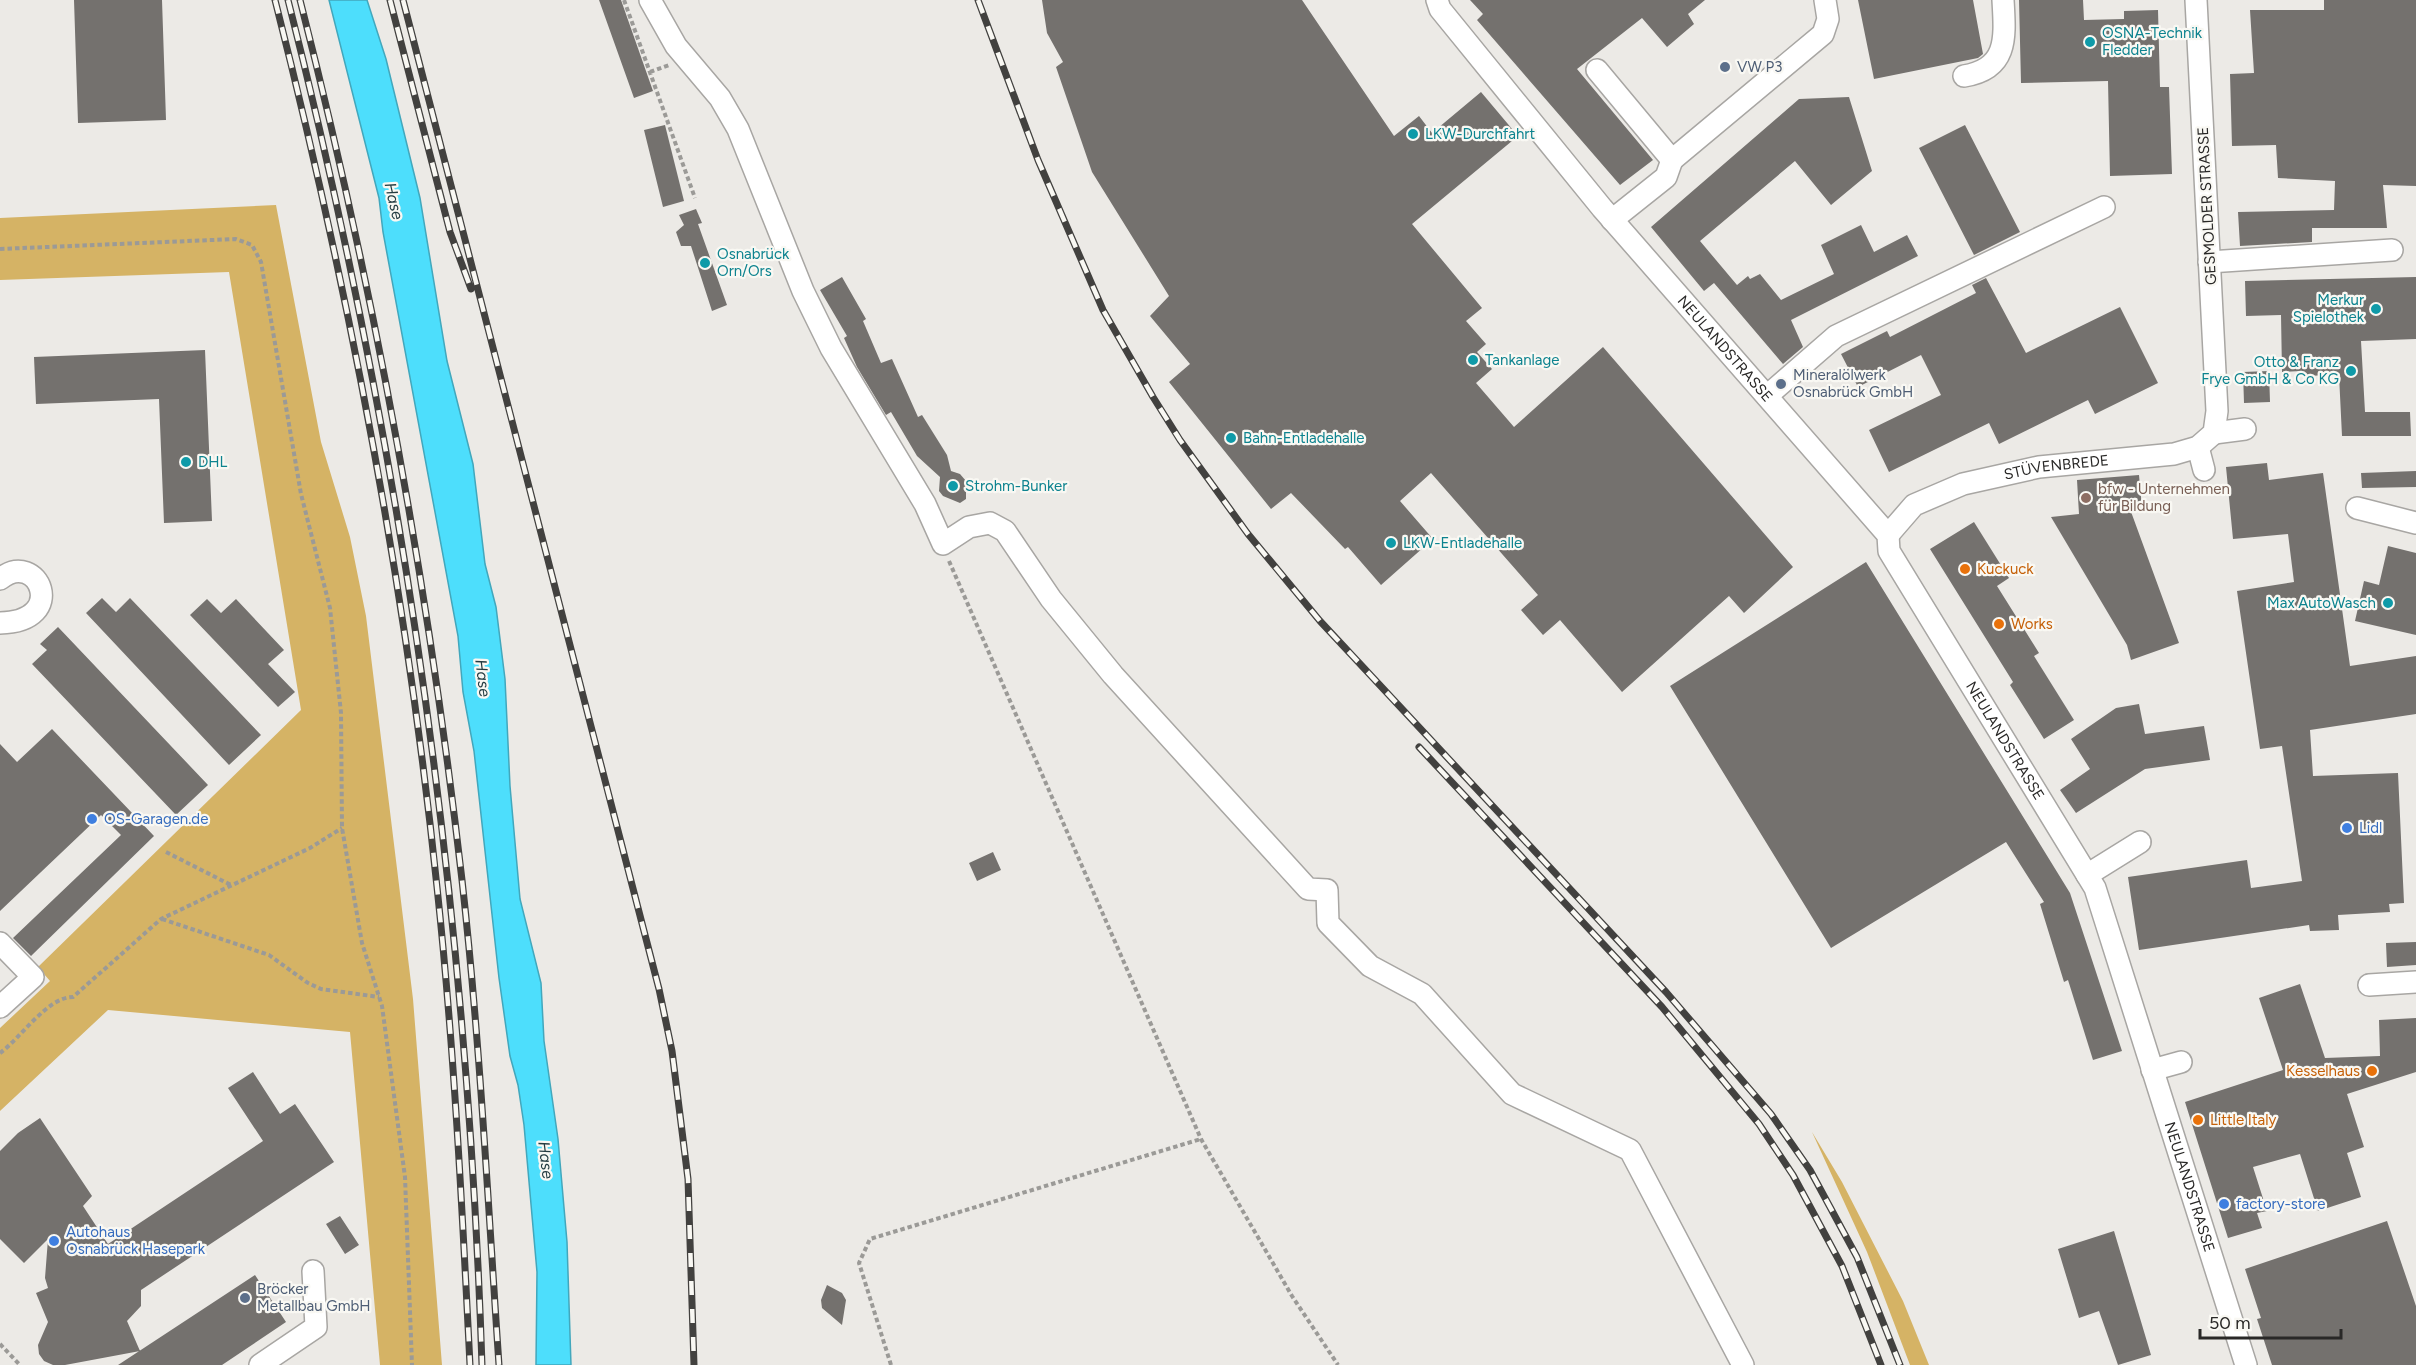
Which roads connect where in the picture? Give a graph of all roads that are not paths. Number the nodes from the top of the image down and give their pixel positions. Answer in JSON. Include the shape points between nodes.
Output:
{"nodes":[{"id":1,"x":650,"y":0,"type":"edge"},
{"id":2,"x":1437,"y":0,"type":"edge"},
{"id":3,"x":1825,"y":0,"type":"edge"},
{"id":4,"x":2003,"y":0,"type":"edge"},
{"id":5,"x":2196,"y":0,"type":"edge"},
{"id":6,"x":1597,"y":70,"type":"dead end"},
{"id":7,"x":1964,"y":76,"type":"dead end"},
{"id":8,"x":1672,"y":160,"type":"junction"},
{"id":9,"x":2104,"y":207,"type":"dead end"},
{"id":10,"x":1607,"y":214,"type":"junction"},
{"id":11,"x":2391,"y":250,"type":"dead end"},
{"id":12,"x":2209,"y":262,"type":"junction"},
{"id":13,"x":1767,"y":396,"type":"junction"},
{"id":14,"x":2245,"y":429,"type":"dead end"},
{"id":15,"x":2206,"y":440,"type":"junction"},
{"id":16,"x":2204,"y":470,"type":"dead end"},
{"id":17,"x":2357,"y":508,"type":"dead end"},
{"id":18,"x":2416,"y":523,"type":"edge"},
{"id":19,"x":1888,"y":535,"type":"junction"},
{"id":20,"x":0,"y":579,"type":"edge"},
{"id":21,"x":0,"y":623,"type":"edge"},
{"id":22,"x":2140,"y":842,"type":"dead end"},
{"id":23,"x":2087,"y":875,"type":"junction"},
{"id":24,"x":0,"y":943,"type":"edge"},
{"id":25,"x":2416,"y":982,"type":"edge"},
{"id":26,"x":2369,"y":985,"type":"dead end"},
{"id":27,"x":0,"y":1007,"type":"edge"},
{"id":28,"x":2181,"y":1062,"type":"dead end"},
{"id":29,"x":2152,"y":1070,"type":"junction"},
{"id":30,"x":313,"y":1271,"type":"dead end"},
{"id":31,"x":260,"y":1365,"type":"edge"},
{"id":32,"x":1743,"y":1365,"type":"edge"},
{"id":33,"x":2246,"y":1365,"type":"edge"}],
"edges":[{"from":1,"to":32,"type":"street","via":[[676,46],[720,98],[738,129],[803,291],[831,348],[925,504],[943,544],[969,527],[990,523],[1005,531],[1051,600],[1113,675],[1308,889],[1327,890],[1328,923],[1370,966],[1422,994],[1512,1095],[1630,1150]]},
{"from":2,"to":10,"type":"street","name":"NEULANDSTRASSE","via":[[1440,9]]},
{"from":3,"to":8,"type":"street","via":[[1828,19],[1823,34]]},
{"from":4,"to":7,"type":"street","via":[[2003,43],[1996,61],[1977,74]]},
{"from":5,"to":12,"type":"street","name":"GESMOLDER STRASSE"},
{"from":6,"to":8,"type":"street"},
{"from":8,"to":10,"type":"street","via":[[1666,177]]},
{"from":9,"to":13,"type":"street","via":[[1836,336]]},
{"from":10,"to":13,"type":"street","name":"NEULANDSTRASSE"},
{"from":11,"to":12,"type":"street"},
{"from":12,"to":15,"type":"street","name":"GESMOLDER STRASSE","via":[[2217,411]]},
{"from":13,"to":19,"type":"street","name":"NEULANDSTRASSE"},
{"from":14,"to":15,"type":"street","name":"STÜVENBREDE"},
{"from":15,"to":16,"type":"street"},
{"from":15,"to":19,"type":"street","name":"STÜVENBREDE","via":[[2174,454],[2039,467],[1963,484],[1914,505]]},
{"from":17,"to":18,"type":"street"},
{"from":19,"to":23,"type":"street","name":"NEULANDSTRASSE","via":[[1889,552]]},
{"from":20,"to":21,"type":"street","via":[[14,571],[27,573],[42,590],[42,601],[28,619]]},
{"from":22,"to":23,"type":"street"},
{"from":23,"to":29,"type":"street","name":"NEULANDSTRASSE","via":[[2095,888]]},
{"from":24,"to":27,"type":"street","via":[[33,977]]},
{"from":25,"to":26,"type":"street"},
{"from":28,"to":29,"type":"street"},
{"from":29,"to":33,"type":"street","name":"NEULANDSTRASSE"},
{"from":30,"to":31,"type":"street","via":[[316,1327]]}]}
